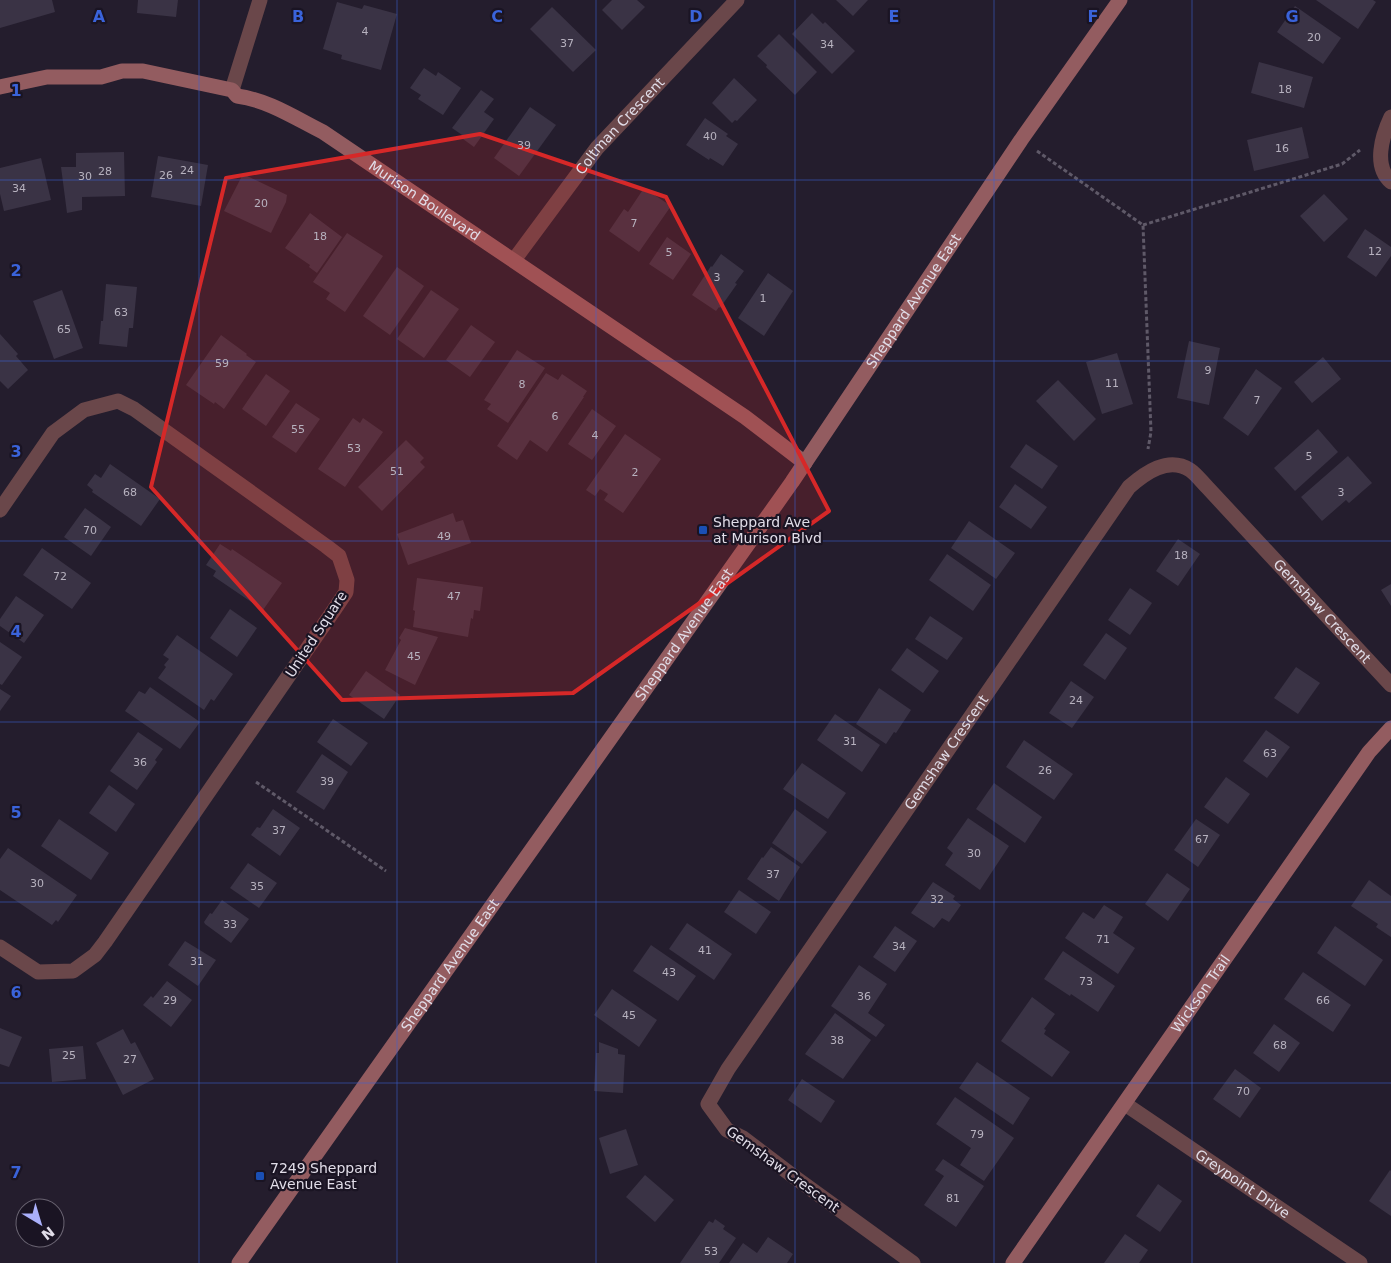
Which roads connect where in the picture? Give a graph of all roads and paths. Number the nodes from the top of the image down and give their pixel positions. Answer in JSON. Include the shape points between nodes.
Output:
{"nodes":[{"id":1,"x":260,"y":0,"type":"edge"},
{"id":2,"x":737,"y":0,"type":"edge"},
{"id":3,"x":1120,"y":0,"type":"edge"},
{"id":4,"x":0,"y":87,"type":"edge"},
{"id":5,"x":232,"y":90,"type":"junction"},
{"id":6,"x":1391,"y":117,"type":"edge"},
{"id":7,"x":1383,"y":133,"type":"junction"},
{"id":8,"x":1021,"y":140,"type":"junction"},
{"id":9,"x":1391,"y":182,"type":"edge"},
{"id":10,"x":1143,"y":226,"type":"junction"},
{"id":11,"x":514,"y":260,"type":"junction"},
{"id":12,"x":805,"y":463,"type":"junction"},
{"id":13,"x":1143,"y":474,"type":"junction"},
{"id":14,"x":0,"y":510,"type":"edge"},
{"id":15,"x":1391,"y":685,"type":"edge"},
{"id":16,"x":1391,"y":728,"type":"edge"},
{"id":17,"x":256,"y":782,"type":"dead end"},
{"id":18,"x":386,"y":870,"type":"dead end"},
{"id":19,"x":0,"y":947,"type":"edge"},
{"id":20,"x":1125,"y":1104,"type":"junction"},
{"id":21,"x":239,"y":1263,"type":"edge"},
{"id":22,"x":913,"y":1263,"type":"edge"},
{"id":23,"x":1013,"y":1263,"type":"edge"},
{"id":24,"x":1360,"y":1263,"type":"edge"}],
"edges":[{"from":1,"to":5,"type":"street"},
{"from":2,"to":11,"type":"street","name":"Coltman Crescent","via":[[597,148]]},
{"from":3,"to":8,"type":"street","name":"Sheppard Avenue East"},
{"from":4,"to":5,"type":"street","name":"Murison Boulevard","via":[[47,77],[142,71]]},
{"from":5,"to":11,"type":"street","name":"Murison Boulevard","via":[[236,96],[253,98],[323,132]]},
{"from":6,"to":7,"type":"street"},
{"from":7,"to":9,"type":"street","via":[[1381,164]]},
{"from":7,"to":10,"type":"path","via":[[1342,164]]},
{"from":8,"to":10,"type":"path"},
{"from":8,"to":12,"type":"street","name":"Sheppard Avenue East"},
{"from":10,"to":13,"type":"path","via":[[1151,432]]},
{"from":11,"to":12,"type":"street","name":"Murison Boulevard","via":[[745,417]]},
{"from":12,"to":21,"type":"street","name":"Sheppard Avenue East"},
{"from":13,"to":15,"type":"street","name":"Gemshaw Crescent","via":[[1162,466],[1176,465],[1190,470]]},
{"from":13,"to":22,"type":"street","name":"Gemshaw Crescent","via":[[1129,487],[728,1069],[708,1104],[728,1130],[744,1138]]},
{"from":14,"to":19,"type":"street","name":"United Square","via":[[53,433],[84,410],[118,400],[339,556],[347,580],[346,592],[334,610],[95,955],[72,971],[38,972]]},
{"from":16,"to":20,"type":"street","name":"Wickson Trail","via":[[1369,752]]},
{"from":17,"to":18,"type":"path"},
{"from":20,"to":23,"type":"street","name":"Wickson Trail"},
{"from":20,"to":24,"type":"street","name":"Greypoint Drive"}]}
